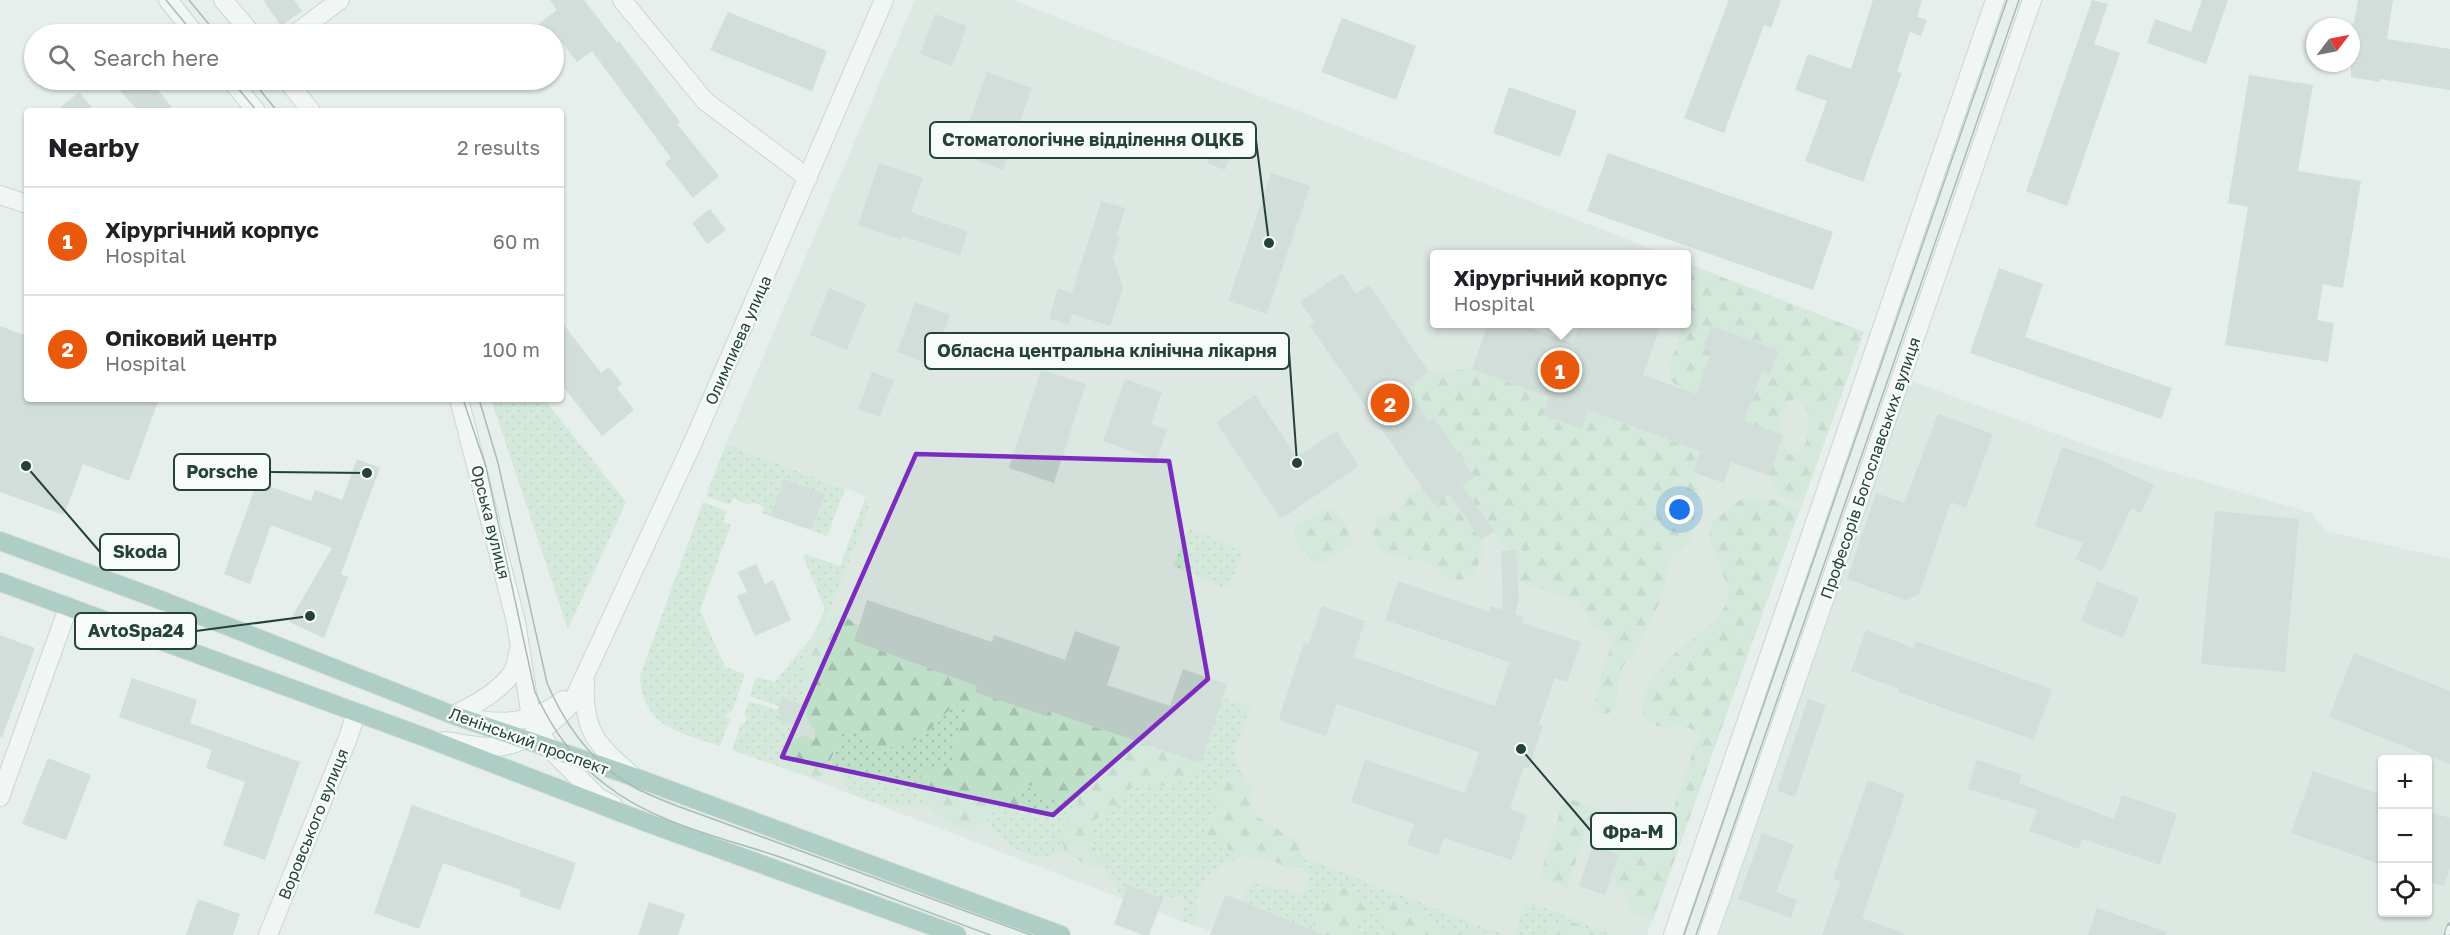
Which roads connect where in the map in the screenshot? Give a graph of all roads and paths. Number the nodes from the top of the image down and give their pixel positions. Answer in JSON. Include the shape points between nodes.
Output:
{"nodes":[{"id":1,"x":168,"y":0,"type":"edge"},
{"id":2,"x":223,"y":0,"type":"edge"},
{"id":3,"x":340,"y":0,"type":"edge"},
{"id":4,"x":622,"y":0,"type":"edge"},
{"id":5,"x":884,"y":0,"type":"edge"},
{"id":6,"x":1995,"y":0,"type":"edge"},
{"id":7,"x":2032,"y":0,"type":"edge"},
{"id":8,"x":187,"y":24,"type":"edge"},
{"id":9,"x":243,"y":24,"type":"edge"},
{"id":10,"x":308,"y":24,"type":"edge"},
{"id":11,"x":239,"y":90,"type":"edge"},
{"id":12,"x":295,"y":90,"type":"edge"},
{"id":13,"x":254,"y":108,"type":"edge"},
{"id":14,"x":309,"y":108,"type":"edge"},
{"id":15,"x":808,"y":178,"type":"junction"},
{"id":16,"x":0,"y":195,"type":"edge"},
{"id":17,"x":24,"y":203,"type":"edge"},
{"id":18,"x":460,"y":402,"type":"edge"},
{"id":19,"x":0,"y":541,"type":"edge"},
{"id":20,"x":0,"y":582,"type":"edge"},
{"id":21,"x":68,"y":608,"type":"junction"},
{"id":22,"x":520,"y":645,"type":"junction"},
{"id":23,"x":586,"y":677,"type":"junction"},
{"id":24,"x":356,"y":713,"type":"junction"},
{"id":25,"x":453,"y":714,"type":"junction"},
{"id":26,"x":536,"y":724,"type":"junction"},
{"id":27,"x":424,"y":737,"type":"junction"},
{"id":28,"x":523,"y":740,"type":"junction"},
{"id":29,"x":551,"y":750,"type":"junction"},
{"id":30,"x":637,"y":778,"type":"junction"},
{"id":31,"x":0,"y":797,"type":"edge"},
{"id":32,"x":648,"y":823,"type":"junction"},
{"id":33,"x":268,"y":935,"type":"edge"},
{"id":34,"x":957,"y":935,"type":"edge"},
{"id":35,"x":1061,"y":935,"type":"edge"},
{"id":36,"x":1673,"y":935,"type":"edge"},
{"id":37,"x":1708,"y":935,"type":"edge"}],
"edges":[{"from":1,"to":8,"type":"street"},
{"from":2,"to":9,"type":"street"},
{"from":3,"to":10,"type":"street"},
{"from":4,"to":15,"type":"street","via":[[705,101]]},
{"from":5,"to":15,"type":"street","name":"Олимпиева улица"},
{"from":6,"to":36,"type":"street","name":"Професорів Богославських вулиця"},
{"from":7,"to":37,"type":"street","name":"Професорів Богославських вулиця"},
{"from":11,"to":13,"type":"street"},
{"from":12,"to":14,"type":"street"},
{"from":15,"to":23,"type":"street","name":"Олимпиева улица"},
{"from":16,"to":17,"type":"street"},
{"from":18,"to":22,"type":"street","name":"Орська вулиця"},
{"from":19,"to":25,"type":"main road","name":"Ленінський проспект"},
{"from":20,"to":21,"type":"main road","name":"Ленінський проспект"},
{"from":21,"to":24,"type":"main road","name":"Ленінський проспект"},
{"from":21,"to":31,"type":"street"},
{"from":22,"to":25,"type":"street","via":[[512,672],[488,696]]},
{"from":22,"to":26,"type":"street","name":"Орська вулиця"},
{"from":23,"to":26,"type":"street"},
{"from":23,"to":30,"type":"street","via":[[585,714],[590,729],[615,760]]},
{"from":24,"to":27,"type":"main road","name":"Ленінський проспект"},
{"from":24,"to":33,"type":"street","name":"Воровського вулиця"},
{"from":25,"to":26,"type":"street"},
{"from":25,"to":28,"type":"main road","name":"Ленінський проспект"},
{"from":26,"to":28,"type":"street"},
{"from":26,"to":29,"type":"street"},
{"from":27,"to":28,"type":"street","via":[[493,747]]},
{"from":27,"to":32,"type":"main road","name":"Ленінський проспект"},
{"from":28,"to":29,"type":"main road","name":"Ленінський проспект"},
{"from":29,"to":30,"type":"main road","name":"Ленінський проспект"},
{"from":29,"to":32,"type":"street","via":[[599,798]]},
{"from":30,"to":35,"type":"main road","name":"Ленінський проспект"},
{"from":32,"to":34,"type":"main road","name":"Ленінський проспект"}]}
